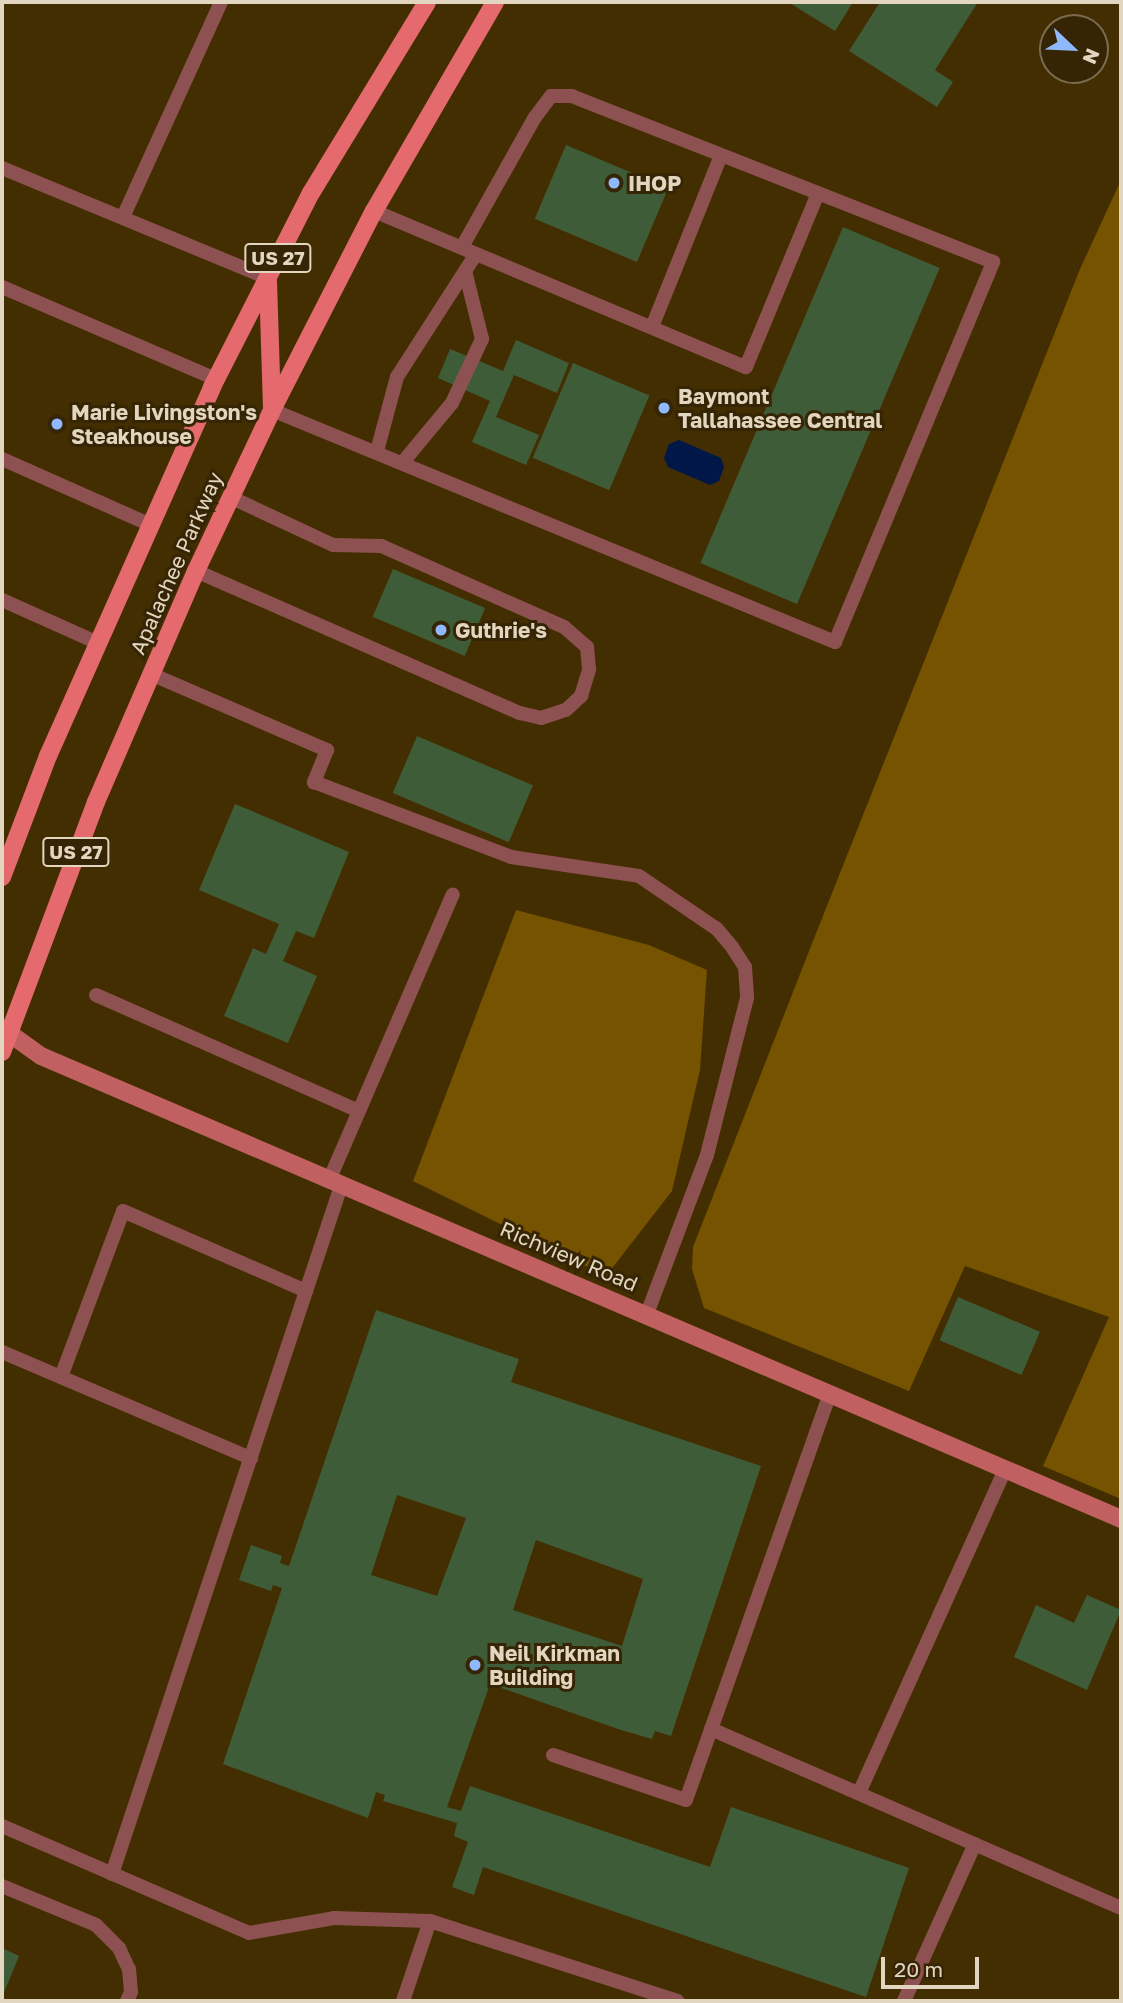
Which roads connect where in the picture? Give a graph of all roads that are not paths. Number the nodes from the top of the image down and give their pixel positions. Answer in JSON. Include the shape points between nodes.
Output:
{"nodes":[{"id":1,"x":221,"y":2,"type":"edge"},
{"id":2,"x":427,"y":2,"type":"edge"},
{"id":3,"x":495,"y":2,"type":"edge"},
{"id":4,"x":720,"y":155,"type":"junction"},
{"id":5,"x":2,"y":168,"type":"edge"},
{"id":6,"x":818,"y":193,"type":"junction"},
{"id":7,"x":374,"y":211,"type":"junction"},
{"id":8,"x":123,"y":217,"type":"junction"},
{"id":9,"x":462,"y":247,"type":"junction"},
{"id":10,"x":476,"y":254,"type":"junction"},
{"id":11,"x":465,"y":271,"type":"junction"},
{"id":12,"x":268,"y":278,"type":"junction"},
{"id":13,"x":2,"y":287,"type":"edge"},
{"id":14,"x":652,"y":327,"type":"junction"},
{"id":15,"x":216,"y":379,"type":"junction"},
{"id":16,"x":272,"y":410,"type":"junction"},
{"id":17,"x":377,"y":451,"type":"junction"},
{"id":18,"x":2,"y":459,"type":"edge"},
{"id":19,"x":402,"y":462,"type":"junction"},
{"id":20,"x":230,"y":497,"type":"junction"},
{"id":21,"x":151,"y":525,"type":"junction"},
{"id":22,"x":196,"y":571,"type":"junction"},
{"id":23,"x":2,"y":600,"type":"edge"},
{"id":24,"x":98,"y":643,"type":"junction"},
{"id":25,"x":151,"y":674,"type":"junction"},
{"id":26,"x":2,"y":877,"type":"edge"},
{"id":27,"x":453,"y":894,"type":"dead end"},
{"id":28,"x":96,"y":995,"type":"dead end"},
{"id":29,"x":5,"y":1031,"type":"edge"},
{"id":30,"x":2,"y":1052,"type":"edge"},
{"id":31,"x":359,"y":1111,"type":"junction"},
{"id":32,"x":336,"y":1180,"type":"junction"},
{"id":33,"x":306,"y":1291,"type":"junction"},
{"id":34,"x":647,"y":1314,"type":"junction"},
{"id":35,"x":2,"y":1352,"type":"edge"},
{"id":36,"x":61,"y":1377,"type":"junction"},
{"id":37,"x":830,"y":1393,"type":"junction"},
{"id":38,"x":251,"y":1458,"type":"junction"},
{"id":39,"x":1006,"y":1469,"type":"junction"},
{"id":40,"x":1121,"y":1519,"type":"edge"},
{"id":41,"x":711,"y":1729,"type":"junction"},
{"id":42,"x":553,"y":1755,"type":"dead end"},
{"id":43,"x":859,"y":1794,"type":"junction"},
{"id":44,"x":2,"y":1826,"type":"edge"},
{"id":45,"x":975,"y":1844,"type":"junction"},
{"id":46,"x":112,"y":1874,"type":"junction"},
{"id":47,"x":2,"y":1886,"type":"edge"},
{"id":48,"x":1121,"y":1908,"type":"edge"},
{"id":49,"x":430,"y":1921,"type":"junction"},
{"id":50,"x":127,"y":2001,"type":"edge"},
{"id":51,"x":403,"y":2001,"type":"edge"},
{"id":52,"x":677,"y":2001,"type":"edge"},
{"id":53,"x":904,"y":2001,"type":"edge"}],
"edges":[{"from":1,"to":8,"type":"lane"},
{"from":2,"to":12,"type":"main road","name":"Apalachee Parkway","number":"US 27","via":[[311,193]]},
{"from":3,"to":7,"type":"main road","name":"Apalachee Parkway","number":"US 27"},
{"from":4,"to":6,"type":"lane"},
{"from":4,"to":9,"type":"lane","via":[[572,96],[551,96]]},
{"from":4,"to":14,"type":"lane"},
{"from":5,"to":8,"type":"lane"},
{"from":6,"to":14,"type":"lane","via":[[746,367]]},
{"from":6,"to":19,"type":"lane","via":[[993,261],[835,642]]},
{"from":7,"to":9,"type":"lane"},
{"from":7,"to":16,"type":"main road","name":"Apalachee Parkway","number":"US 27"},
{"from":8,"to":12,"type":"lane"},
{"from":9,"to":10,"type":"lane"},
{"from":10,"to":11,"type":"lane"},
{"from":10,"to":14,"type":"lane"},
{"from":11,"to":17,"type":"lane","via":[[397,377]]},
{"from":11,"to":19,"type":"lane","via":[[482,339],[452,404]]},
{"from":12,"to":15,"type":"main road","name":"Apalachee Parkway","number":"US 27"},
{"from":12,"to":16,"type":"main road"},
{"from":13,"to":15,"type":"lane"},
{"from":15,"to":21,"type":"main road","name":"Apalachee Parkway","number":"US 27"},
{"from":16,"to":17,"type":"lane"},
{"from":16,"to":20,"type":"main road","name":"Apalachee Parkway","number":"US 27"},
{"from":17,"to":19,"type":"lane"},
{"from":18,"to":21,"type":"lane"},
{"from":20,"to":22,"type":"main road","name":"Apalachee Parkway","number":"US 27"},
{"from":20,"to":22,"type":"lane","via":[[333,545],[381,546],[564,627],[587,647],[589,669],[581,696],[566,710],[541,718],[520,713]]},
{"from":21,"to":24,"type":"main road","name":"Apalachee Parkway","number":"US 27"},
{"from":22,"to":25,"type":"main road","name":"Apalachee Parkway","number":"US 27"},
{"from":23,"to":24,"type":"lane"},
{"from":24,"to":26,"type":"main road","name":"Apalachee Parkway","number":"US 27"},
{"from":25,"to":29,"type":"main road","name":"Apalachee Parkway","number":"US 27"},
{"from":25,"to":34,"type":"lane","via":[[327,750],[314,782],[511,857],[639,876],[717,929],[732,947],[745,967],[747,998],[707,1155]]},
{"from":27,"to":31,"type":"lane"},
{"from":28,"to":31,"type":"lane"},
{"from":29,"to":30,"type":"main road","name":"Apalachee Parkway","number":"US 27"},
{"from":29,"to":32,"type":"street","name":"Richview Road","via":[[41,1056]]},
{"from":31,"to":32,"type":"lane"},
{"from":32,"to":33,"type":"lane"},
{"from":32,"to":34,"type":"street","name":"Richview Road"},
{"from":33,"to":36,"type":"lane","via":[[123,1211]]},
{"from":33,"to":38,"type":"lane"},
{"from":34,"to":37,"type":"street","name":"Richview Road"},
{"from":35,"to":36,"type":"lane"},
{"from":36,"to":38,"type":"lane"},
{"from":37,"to":39,"type":"street","name":"Richview Road"},
{"from":37,"to":41,"type":"lane"},
{"from":38,"to":46,"type":"lane"},
{"from":39,"to":40,"type":"street","name":"Richview Road"},
{"from":39,"to":43,"type":"lane"},
{"from":41,"to":42,"type":"lane","via":[[686,1800]]},
{"from":41,"to":43,"type":"lane"},
{"from":43,"to":45,"type":"lane"},
{"from":44,"to":46,"type":"lane"},
{"from":45,"to":48,"type":"lane"},
{"from":45,"to":53,"type":"lane"},
{"from":46,"to":49,"type":"lane","via":[[249,1933],[334,1918]]},
{"from":47,"to":50,"type":"lane","via":[[96,1925],[119,1948],[129,1969]]},
{"from":49,"to":51,"type":"lane"},
{"from":49,"to":52,"type":"lane"}]}
